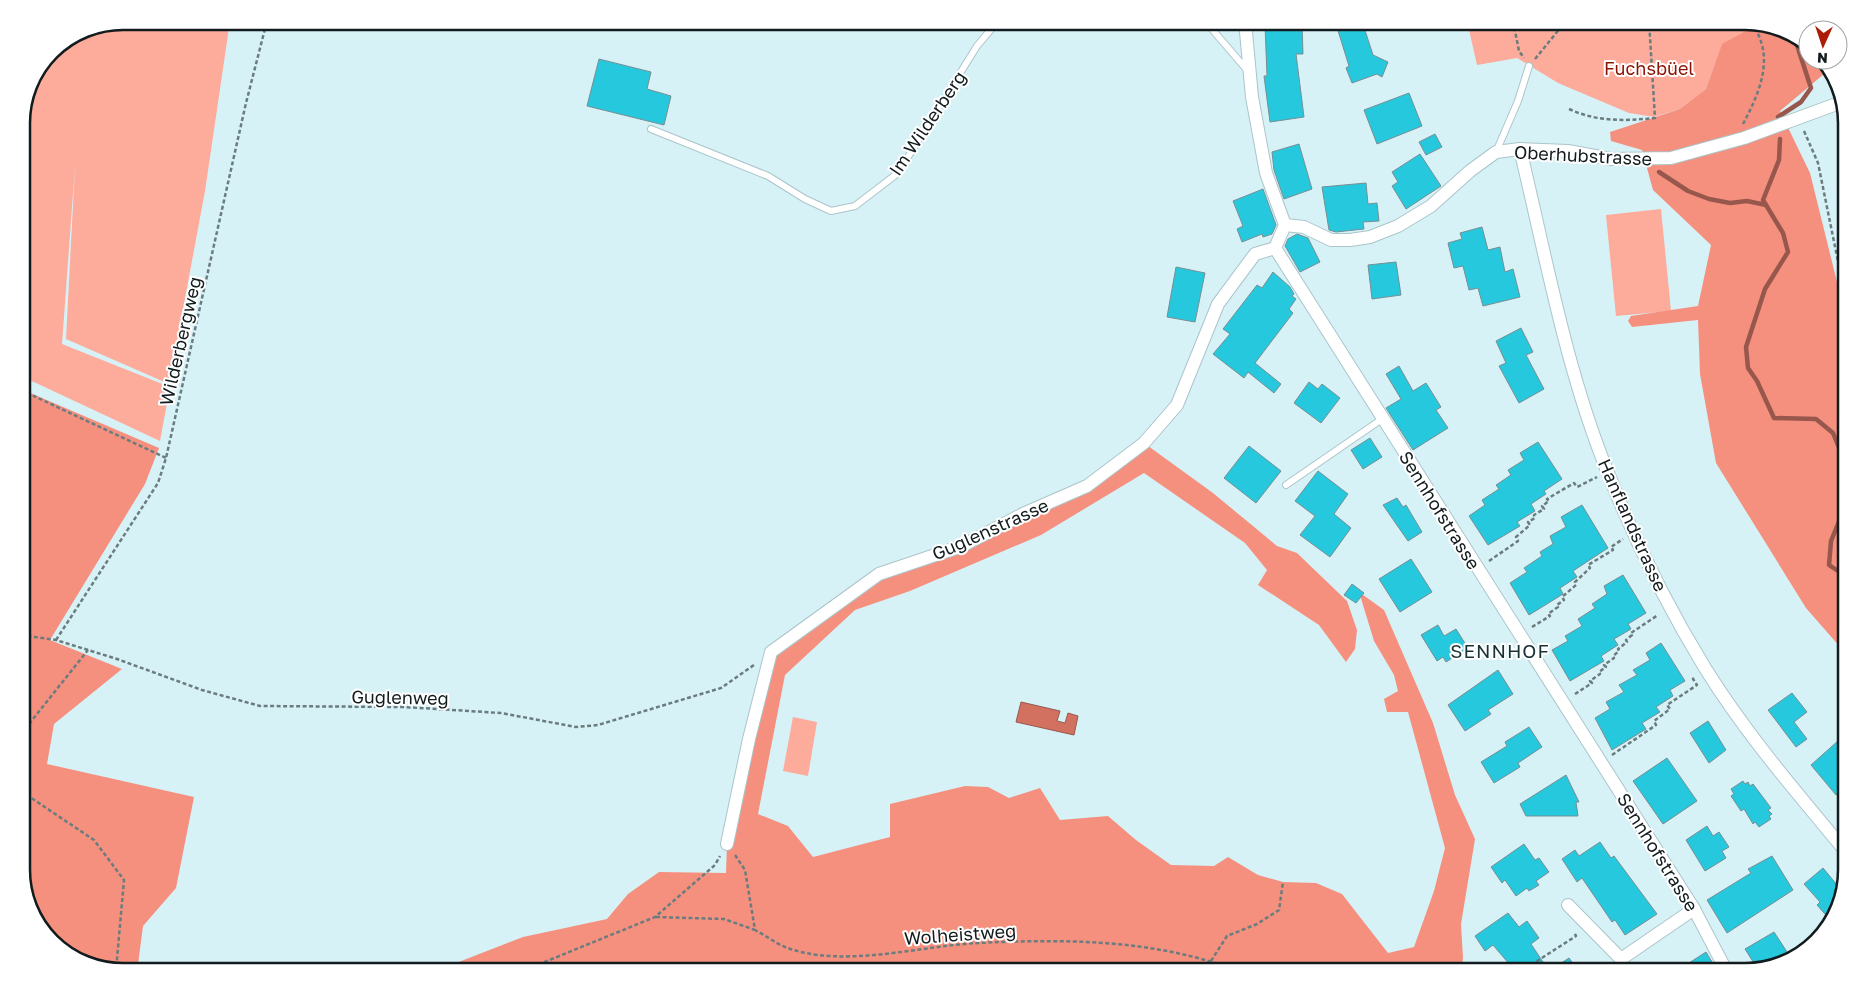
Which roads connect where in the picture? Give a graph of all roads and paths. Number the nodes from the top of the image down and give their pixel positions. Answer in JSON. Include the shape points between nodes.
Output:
{"nodes":[{"id":1,"x":265,"y":30,"type":"edge"},
{"id":2,"x":990,"y":30,"type":"edge"},
{"id":3,"x":1212,"y":30,"type":"edge"},
{"id":4,"x":1246,"y":30,"type":"edge"},
{"id":5,"x":1515,"y":30,"type":"edge"},
{"id":6,"x":1558,"y":30,"type":"edge"},
{"id":7,"x":1651,"y":30,"type":"edge"},
{"id":8,"x":1757,"y":31,"type":"edge"},
{"id":9,"x":1529,"y":66,"type":"junction"},
{"id":10,"x":1250,"y":72,"type":"junction"},
{"id":11,"x":1836,"y":104,"type":"edge"},
{"id":12,"x":1569,"y":109,"type":"dead end"},
{"id":13,"x":1799,"y":118,"type":"junction"},
{"id":14,"x":651,"y":129,"type":"dead end"},
{"id":15,"x":1744,"y":138,"type":"junction"},
{"id":16,"x":1520,"y":149,"type":"junction"},
{"id":17,"x":1496,"y":152,"type":"junction"},
{"id":18,"x":1285,"y":225,"type":"junction"},
{"id":19,"x":1275,"y":248,"type":"junction"},
{"id":20,"x":1838,"y":260,"type":"edge"},
{"id":21,"x":30,"y":394,"type":"edge"},
{"id":22,"x":1382,"y":419,"type":"junction"},
{"id":23,"x":166,"y":458,"type":"junction"},
{"id":24,"x":1607,"y":472,"type":"junction"},
{"id":25,"x":1286,"y":485,"type":"dead end"},
{"id":26,"x":1633,"y":533,"type":"junction"},
{"id":27,"x":1495,"y":557,"type":"dead end"},
{"id":28,"x":1670,"y":607,"type":"junction"},
{"id":29,"x":1536,"y":624,"type":"dead end"},
{"id":30,"x":30,"y":636,"type":"edge"},
{"id":31,"x":56,"y":640,"type":"junction"},
{"id":32,"x":88,"y":650,"type":"junction"},
{"id":33,"x":771,"y":652,"type":"junction"},
{"id":34,"x":1706,"y":669,"type":"junction"},
{"id":35,"x":1579,"y":692,"type":"dead end"},
{"id":36,"x":30,"y":724,"type":"edge"},
{"id":37,"x":1622,"y":748,"type":"dead end"},
{"id":38,"x":30,"y":796,"type":"edge"},
{"id":39,"x":1838,"y":842,"type":"edge"},
{"id":40,"x":727,"y":844,"type":"dead end"},
{"id":41,"x":715,"y":865,"type":"dead end"},
{"id":42,"x":741,"y":865,"type":"dead end"},
{"id":43,"x":1283,"y":882,"type":"dead end"},
{"id":44,"x":1568,"y":905,"type":"dead end"},
{"id":45,"x":1694,"y":910,"type":"junction"},
{"id":46,"x":654,"y":917,"type":"junction"},
{"id":47,"x":1580,"y":917,"type":"junction"},
{"id":48,"x":755,"y":930,"type":"junction"},
{"id":49,"x":1211,"y":961,"type":"junction"},
{"id":50,"x":117,"y":962,"type":"edge"},
{"id":51,"x":542,"y":963,"type":"edge"},
{"id":52,"x":1215,"y":963,"type":"edge"},
{"id":53,"x":1534,"y":963,"type":"edge"},
{"id":54,"x":1722,"y":963,"type":"edge"}],
"edges":[{"from":1,"to":23,"type":"path","name":"Wilderbergweg"},
{"from":2,"to":14,"type":"lane","name":"Im Wilderberg","via":[[977,46],[898,173],[855,206],[831,211],[768,176]]},
{"from":3,"to":10,"type":"lane"},
{"from":4,"to":10,"type":"street"},
{"from":5,"to":9,"type":"path","via":[[1520,51]]},
{"from":6,"to":9,"type":"path"},
{"from":7,"to":12,"type":"path","via":[[1656,118],[1607,120],[1587,117]]},
{"from":8,"to":15,"type":"path","via":[[1765,71],[1742,124]]},
{"from":9,"to":17,"type":"lane"},
{"from":10,"to":18,"type":"street","via":[[1266,174]]},
{"from":11,"to":13,"type":"street","name":"Oberhubstrasse"},
{"from":13,"to":15,"type":"street","name":"Oberhubstrasse"},
{"from":13,"to":20,"type":"path","via":[[1818,163]]},
{"from":15,"to":16,"type":"street","name":"Oberhubstrasse","via":[[1671,158],[1612,159],[1568,151]]},
{"from":16,"to":17,"type":"street","name":"Oberhubstrasse"},
{"from":16,"to":24,"type":"street","name":"Hanflandstrasse","via":[[1576,382]]},
{"from":17,"to":18,"type":"street","name":"Oberhubstrasse","via":[[1431,206],[1384,233],[1331,240],[1304,227]]},
{"from":18,"to":19,"type":"street"},
{"from":19,"to":22,"type":"street","name":"Sennhofstrasse"},
{"from":19,"to":33,"type":"street","name":"Guglenstrasse","via":[[1255,254],[1218,304],[1177,405],[1144,443],[1087,486],[962,546],[878,574]]},
{"from":21,"to":23,"type":"path"},
{"from":22,"to":25,"type":"lane"},
{"from":22,"to":45,"type":"street","name":"Sennhofstrasse"},
{"from":23,"to":31,"type":"path","name":"Wilderbergweg","via":[[158,483]]},
{"from":24,"to":26,"type":"street","name":"Hanflandstrasse"},
{"from":24,"to":27,"type":"path","via":[[1577,487],[1574,482],[1547,499],[1549,501],[1542,506],[1544,509],[1534,515],[1535,518],[1528,522],[1530,525],[1516,538],[1518,541]]},
{"from":26,"to":28,"type":"street","name":"Hanflandstrasse"},
{"from":26,"to":29,"type":"path","via":[[1611,547],[1613,550],[1588,564],[1590,568],[1562,597],[1564,600],[1548,614],[1550,616]]},
{"from":28,"to":34,"type":"street","name":"Hanflandstrasse"},
{"from":28,"to":35,"type":"path","via":[[1631,633],[1626,640],[1628,642],[1604,664],[1606,667],[1600,674]]},
{"from":30,"to":31,"type":"path","name":"Guglenweg"},
{"from":31,"to":32,"type":"path","name":"Guglenweg"},
{"from":32,"to":33,"type":"path","name":"Guglenweg","via":[[202,690],[260,706],[404,707],[501,713],[576,727],[598,725],[721,688]]},
{"from":32,"to":36,"type":"path"},
{"from":33,"to":40,"type":"street"},
{"from":34,"to":37,"type":"path","via":[[1693,679],[1697,685],[1667,705],[1670,709],[1654,721],[1656,725]]},
{"from":34,"to":39,"type":"street","name":"Hanflandstrasse","via":[[1770,760]]},
{"from":38,"to":50,"type":"path","via":[[94,840],[124,880]]},
{"from":41,"to":46,"type":"path"},
{"from":42,"to":48,"type":"path","via":[[745,870]]},
{"from":43,"to":49,"type":"path","via":[[1279,910],[1228,936]]},
{"from":44,"to":47,"type":"street"},
{"from":45,"to":47,"type":"street","via":[[1621,959]]},
{"from":45,"to":54,"type":"street","name":"Sennhofstrasse"},
{"from":46,"to":48,"type":"path","name":"Wolheistweg","via":[[724,919]]},
{"from":46,"to":51,"type":"path"},
{"from":47,"to":53,"type":"path","via":[[1569,925],[1576,936]]},
{"from":48,"to":49,"type":"path","name":"Wolheistweg","via":[[785,947],[821,955],[859,955],[977,944],[1075,942],[1136,945]]},
{"from":49,"to":52,"type":"path","name":"Wolheistweg"}]}
